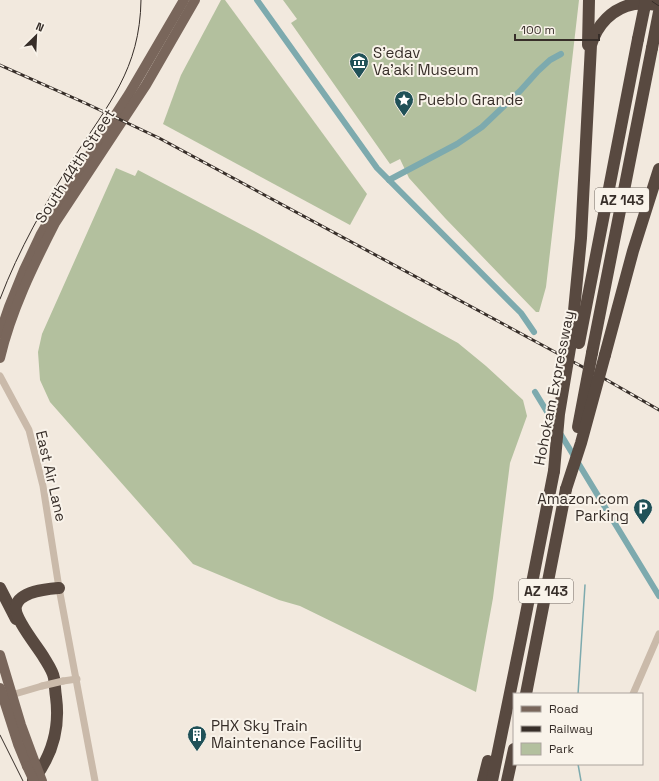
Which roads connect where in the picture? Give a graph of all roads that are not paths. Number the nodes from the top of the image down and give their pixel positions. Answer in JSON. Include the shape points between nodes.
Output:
{"nodes":[{"id":1,"x":184,"y":0,"type":"edge"},
{"id":2,"x":195,"y":0,"type":"edge"},
{"id":3,"x":589,"y":0,"type":"edge"},
{"id":4,"x":653,"y":6,"type":"edge"},
{"id":5,"x":589,"y":59,"type":"junction"},
{"id":6,"x":659,"y":169,"type":"edge"},
{"id":7,"x":0,"y":333,"type":"edge"},
{"id":8,"x":575,"y":343,"type":"junction"},
{"id":9,"x":0,"y":358,"type":"edge"},
{"id":10,"x":0,"y":376,"type":"edge"},
{"id":11,"x":566,"y":489,"type":"junction"},
{"id":12,"x":0,"y":588,"type":"edge"},
{"id":13,"x":59,"y":588,"type":"junction"},
{"id":14,"x":659,"y":634,"type":"edge"},
{"id":15,"x":521,"y":639,"type":"junction"},
{"id":16,"x":0,"y":655,"type":"edge"},
{"id":17,"x":77,"y":679,"type":"junction"},
{"id":18,"x":526,"y":693,"type":"edge"},
{"id":19,"x":633,"y":693,"type":"edge"},
{"id":20,"x":5,"y":694,"type":"edge"},
{"id":21,"x":56,"y":696,"type":"junction"},
{"id":22,"x":513,"y":754,"type":"edge"},
{"id":23,"x":31,"y":764,"type":"junction"},
{"id":24,"x":33,"y":781,"type":"edge"},
{"id":25,"x":42,"y":781,"type":"edge"},
{"id":26,"x":95,"y":781,"type":"edge"},
{"id":27,"x":483,"y":781,"type":"edge"},
{"id":28,"x":492,"y":781,"type":"edge"},
{"id":29,"x":507,"y":781,"type":"edge"}],
"edges":[{"from":1,"to":7,"type":"main road","name":"South 44th Street","via":[[129,94],[41,234]]},
{"from":2,"to":9,"type":"main road","name":"South 44th Street","via":[[146,85],[55,223],[18,302]]},
{"from":3,"to":5,"type":"highway"},
{"from":4,"to":5,"type":"highway","via":[[634,4],[612,13],[594,35]]},
{"from":4,"to":8,"type":"highway","name":"Hohokam Expressway","number":"AZ 143","bridge":true,"via":[[638,39]]},
{"from":4,"to":11,"type":"highway","name":"Hohokam Expressway","number":"AZ 143","bridge":true,"via":[[652,48]]},
{"from":5,"to":8,"type":"highway"},
{"from":6,"to":11,"type":"highway","bridge":true,"via":[[633,251]]},
{"from":8,"to":15,"type":"highway","name":"Hohokam Expressway","number":"AZ 143","bridge":true,"via":[[554,471]]},
{"from":10,"to":13,"type":"street","name":"East Air Lane","via":[[29,430],[43,486]]},
{"from":11,"to":18,"type":"highway","name":"Hohokam Expressway","number":"AZ 143"},
{"from":12,"to":21,"type":"highway","via":[[17,622],[47,669]]},
{"from":13,"to":17,"type":"street","name":"East Air Lane"},
{"from":13,"to":21,"type":"highway","via":[[36,592],[23,597],[16,604],[18,617],[54,677]]},
{"from":14,"to":19,"type":"street"},
{"from":15,"to":27,"type":"highway","via":[[506,685]]},
{"from":15,"to":28,"type":"highway","name":"Hohokam Expressway","number":"AZ 143"},
{"from":16,"to":20,"type":"main road"},
{"from":17,"to":20,"type":"street","bridge":true},
{"from":17,"to":26,"type":"street","name":"East Air Lane"},
{"from":20,"to":23,"type":"main road"},
{"from":21,"to":24,"type":"highway","via":[[54,740],[46,761]]},
{"from":22,"to":29,"type":"highway"},
{"from":23,"to":24,"type":"main road","bridge":true},
{"from":23,"to":25,"type":"main road","bridge":true}]}
